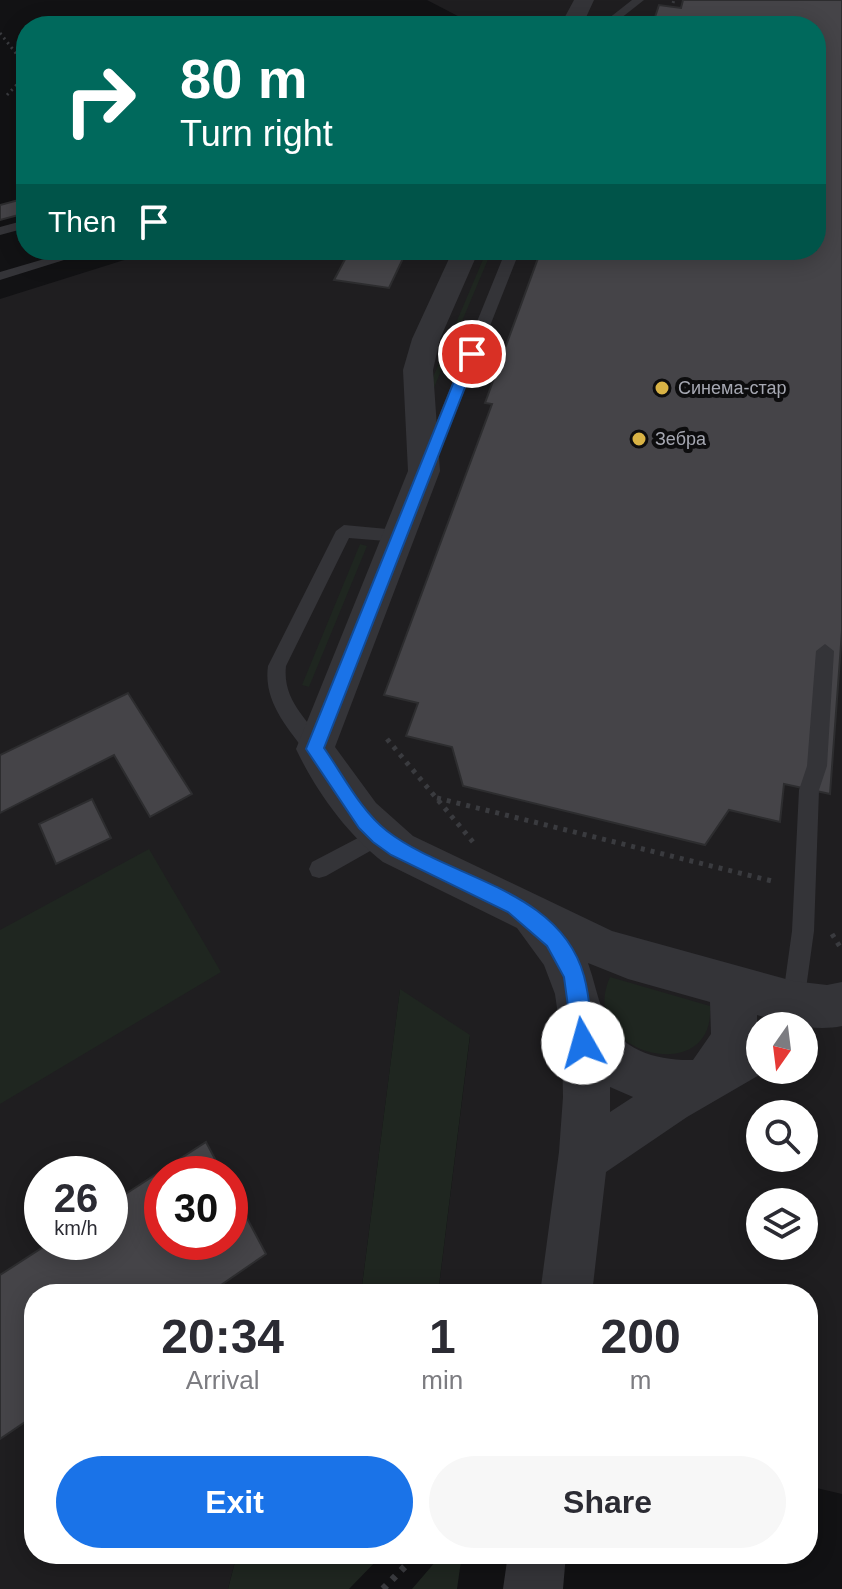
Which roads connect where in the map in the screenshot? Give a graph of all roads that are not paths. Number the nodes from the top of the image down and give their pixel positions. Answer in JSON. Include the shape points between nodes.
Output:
{"nodes":[{"id":1,"x":639,"y":0,"type":"edge"},
{"id":2,"x":617,"y":16,"type":"edge"},
{"id":3,"x":55,"y":260,"type":"edge"},
{"id":4,"x":462,"y":260,"type":"edge"},
{"id":5,"x":509,"y":260,"type":"edge"},
{"id":6,"x":0,"y":276,"type":"edge"},
{"id":7,"x":424,"y":471,"type":"junction"},
{"id":8,"x":398,"y":536,"type":"junction"},
{"id":9,"x":825,"y":651,"type":"dead end"},
{"id":10,"x":315,"y":749,"type":"junction"},
{"id":11,"x":379,"y":836,"type":"junction"},
{"id":12,"x":319,"y":869,"type":"dead end"},
{"id":13,"x":515,"y":906,"type":"junction"},
{"id":14,"x":601,"y":948,"type":"junction"},
{"id":15,"x":730,"y":987,"type":"junction"},
{"id":16,"x":842,"y":1004,"type":"edge"},
{"id":17,"x":579,"y":1005,"type":"junction"},
{"id":18,"x":791,"y":1012,"type":"edge"},
{"id":19,"x":798,"y":1012,"type":"edge"},
{"id":20,"x":810,"y":1012,"type":"edge"},
{"id":21,"x":746,"y":1056,"type":"edge"},
{"id":22,"x":704,"y":1079,"type":"junction"},
{"id":23,"x":582,"y":1159,"type":"junction"},
{"id":24,"x":567,"y":1284,"type":"edge"},
{"id":25,"x":536,"y":1564,"type":"edge"},
{"id":26,"x":533,"y":1589,"type":"edge"}],
"edges":[{"from":1,"to":2,"type":"lane"},
{"from":3,"to":6,"type":"lane"},
{"from":4,"to":7,"type":"street","via":[[418,370]]},
{"from":5,"to":7,"type":"lane"},
{"from":7,"to":8,"type":"street"},
{"from":8,"to":10,"type":"street"},
{"from":8,"to":10,"type":"lane","via":[[344,531],[277,666],[273,682],[281,701]]},
{"from":9,"to":19,"type":"lane","via":[[817,766],[809,790]]},
{"from":10,"to":11,"type":"street"},
{"from":11,"to":12,"type":"lane"},
{"from":11,"to":13,"type":"street"},
{"from":13,"to":14,"type":"street"},
{"from":13,"to":17,"type":"street","via":[[554,940],[574,976]]},
{"from":14,"to":15,"type":"street"},
{"from":14,"to":17,"type":"street","via":[[585,971]]},
{"from":15,"to":18,"type":"street"},
{"from":15,"to":22,"type":"street","via":[[736,1032],[724,1059]]},
{"from":16,"to":20,"type":"street"},
{"from":17,"to":22,"type":"street","via":[[591,1040],[614,1064],[644,1080],[673,1086]]},
{"from":17,"to":23,"type":"street","via":[[587,1075]]},
{"from":21,"to":22,"type":"street"},
{"from":22,"to":23,"type":"street"},
{"from":23,"to":24,"type":"street"},
{"from":25,"to":26,"type":"street"}]}
